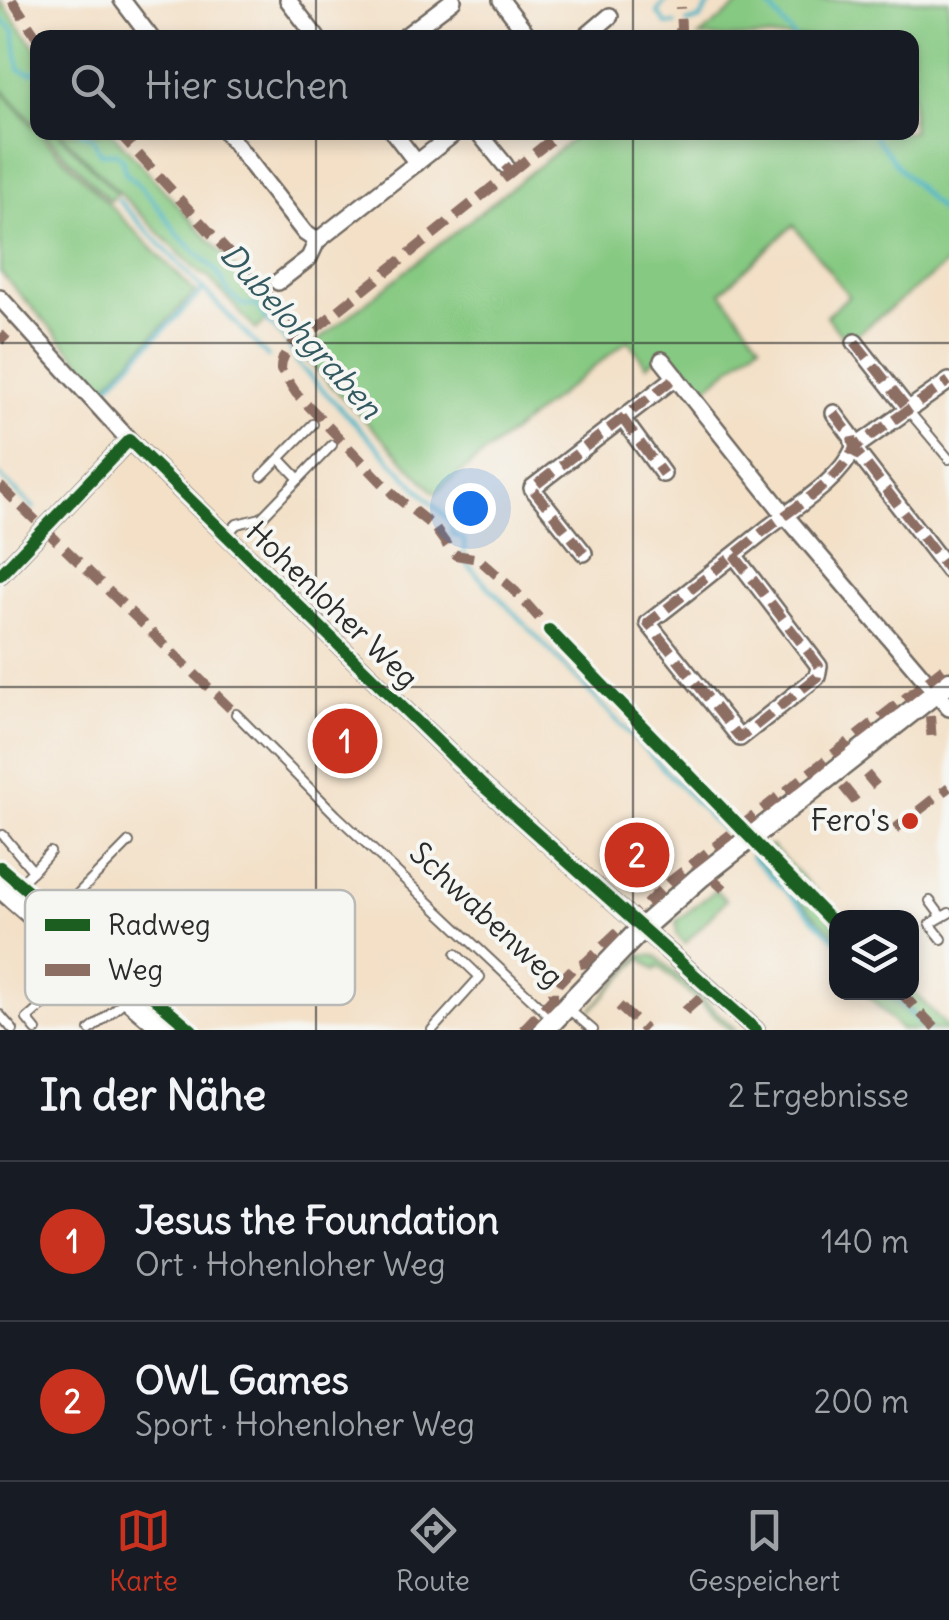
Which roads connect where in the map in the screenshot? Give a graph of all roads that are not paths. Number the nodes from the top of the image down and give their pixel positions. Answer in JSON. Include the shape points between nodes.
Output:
{"nodes":[{"id":1,"x":122,"y":0,"type":"edge"},
{"id":2,"x":288,"y":0,"type":"edge"},
{"id":3,"x":453,"y":0,"type":"edge"},
{"id":4,"x":501,"y":0,"type":"edge"},
{"id":5,"x":610,"y":16,"type":"dead end"},
{"id":6,"x":146,"y":30,"type":"edge"},
{"id":7,"x":310,"y":30,"type":"edge"},
{"id":8,"x":414,"y":30,"type":"edge"},
{"id":9,"x":524,"y":30,"type":"edge"},
{"id":10,"x":593,"y":30,"type":"edge"},
{"id":11,"x":232,"y":140,"type":"edge"},
{"id":12,"x":398,"y":140,"type":"edge"},
{"id":13,"x":446,"y":140,"type":"edge"},
{"id":14,"x":485,"y":140,"type":"edge"},
{"id":15,"x":417,"y":163,"type":"junction"},
{"id":16,"x":505,"y":165,"type":"dead end"},
{"id":17,"x":317,"y":242,"type":"junction"},
{"id":18,"x":278,"y":282,"type":"dead end"},
{"id":19,"x":0,"y":298,"type":"edge"},
{"id":20,"x":855,"y":342,"type":"dead end"},
{"id":21,"x":662,"y":360,"type":"dead end"},
{"id":22,"x":676,"y":376,"type":"junction"},
{"id":23,"x":949,"y":381,"type":"edge"},
{"id":24,"x":907,"y":408,"type":"junction"},
{"id":25,"x":834,"y":413,"type":"dead end"},
{"id":26,"x":622,"y":418,"type":"junction"},
{"id":27,"x":313,"y":424,"type":"dead end"},
{"id":28,"x":130,"y":440,"type":"junction"},
{"id":29,"x":332,"y":445,"type":"dead end"},
{"id":30,"x":854,"y":448,"type":"junction"},
{"id":31,"x":280,"y":459,"type":"junction"},
{"id":32,"x":949,"y":459,"type":"edge"},
{"id":33,"x":664,"y":474,"type":"dead end"},
{"id":34,"x":262,"y":476,"type":"dead end"},
{"id":35,"x":299,"y":479,"type":"junction"},
{"id":36,"x":784,"y":515,"type":"junction"},
{"id":37,"x":225,"y":536,"type":"junction"},
{"id":38,"x":584,"y":553,"type":"dead end"},
{"id":39,"x":734,"y":554,"type":"junction"},
{"id":40,"x":949,"y":571,"type":"edge"},
{"id":41,"x":0,"y":575,"type":"edge"},
{"id":42,"x":945,"y":694,"type":"edge"},
{"id":43,"x":236,"y":714,"type":"dead end"},
{"id":44,"x":2,"y":835,"type":"edge"},
{"id":45,"x":129,"y":842,"type":"dead end"},
{"id":46,"x":50,"y":852,"type":"dead end"},
{"id":47,"x":33,"y":871,"type":"junction"},
{"id":48,"x":82,"y":890,"type":"edge"},
{"id":49,"x":4,"y":891,"type":"edge"},
{"id":50,"x":930,"y":902,"type":"dead end"},
{"id":51,"x":25,"y":908,"type":"edge"},
{"id":52,"x":945,"y":914,"type":"edge"},
{"id":53,"x":643,"y":927,"type":"junction"},
{"id":54,"x":942,"y":940,"type":"dead end"},
{"id":55,"x":456,"y":954,"type":"dead end"},
{"id":56,"x":44,"y":1005,"type":"edge"},
{"id":57,"x":121,"y":1005,"type":"edge"},
{"id":58,"x":132,"y":1005,"type":"edge"},
{"id":59,"x":0,"y":1014,"type":"edge"},
{"id":60,"x":555,"y":1019,"type":"edge"},
{"id":61,"x":157,"y":1028,"type":"edge"},
{"id":62,"x":13,"y":1030,"type":"edge"},
{"id":63,"x":36,"y":1030,"type":"edge"},
{"id":64,"x":90,"y":1030,"type":"edge"},
{"id":65,"x":432,"y":1030,"type":"edge"},
{"id":66,"x":593,"y":1030,"type":"edge"},
{"id":67,"x":756,"y":1030,"type":"edge"}],
"edges":[{"from":1,"to":6,"type":"street"},
{"from":2,"to":7,"type":"street"},
{"from":3,"to":8,"type":"street"},
{"from":4,"to":9,"type":"street"},
{"from":5,"to":10,"type":"street"},
{"from":11,"to":17,"type":"street"},
{"from":12,"to":15,"type":"street"},
{"from":13,"to":15,"type":"street"},
{"from":14,"to":16,"type":"street"},
{"from":15,"to":17,"type":"street"},
{"from":17,"to":18,"type":"street"},
{"from":19,"to":28,"type":"street","name":"Hohenloher Weg"},
{"from":20,"to":24,"type":"street"},
{"from":21,"to":22,"type":"street"},
{"from":22,"to":26,"type":"street"},
{"from":22,"to":36,"type":"street"},
{"from":23,"to":24,"type":"street"},
{"from":24,"to":30,"type":"street"},
{"from":24,"to":32,"type":"lane"},
{"from":25,"to":30,"type":"street"},
{"from":26,"to":33,"type":"street"},
{"from":26,"to":38,"type":"street","via":[[532,488]]},
{"from":27,"to":31,"type":"lane"},
{"from":28,"to":37,"type":"street","name":"Hohenloher Weg"},
{"from":28,"to":41,"type":"street"},
{"from":29,"to":35,"type":"lane"},
{"from":30,"to":36,"type":"street","via":[[847,464]]},
{"from":30,"to":40,"type":"street"},
{"from":31,"to":34,"type":"lane"},
{"from":31,"to":35,"type":"lane"},
{"from":35,"to":37,"type":"lane","via":[[262,518],[237,524]]},
{"from":36,"to":39,"type":"street"},
{"from":36,"to":42,"type":"street"},
{"from":37,"to":53,"type":"street","name":"Hohenloher Weg","via":[[482,784]]},
{"from":39,"to":39,"type":"street","via":[[648,624],[740,738],[817,677],[819,666]]},
{"from":42,"to":53,"type":"street","name":"Schwabenweg"},
{"from":43,"to":60,"type":"lane","name":"Schwabenweg"},
{"from":44,"to":47,"type":"lane"},
{"from":45,"to":48,"type":"lane"},
{"from":46,"to":47,"type":"lane"},
{"from":47,"to":49,"type":"lane"},
{"from":49,"to":51,"type":"street"},
{"from":50,"to":52,"type":"lane"},
{"from":52,"to":54,"type":"lane","via":[[930,924]]},
{"from":53,"to":60,"type":"street","name":"Schwabenweg"},
{"from":53,"to":67,"type":"street","name":"Hohenloher Weg"},
{"from":55,"to":65,"type":"lane","via":[[480,977]]},
{"from":56,"to":63,"type":"lane","via":[[27,1020]]},
{"from":57,"to":64,"type":"lane"},
{"from":58,"to":61,"type":"street"},
{"from":59,"to":62,"type":"lane"},
{"from":60,"to":66,"type":"lane"}]}
